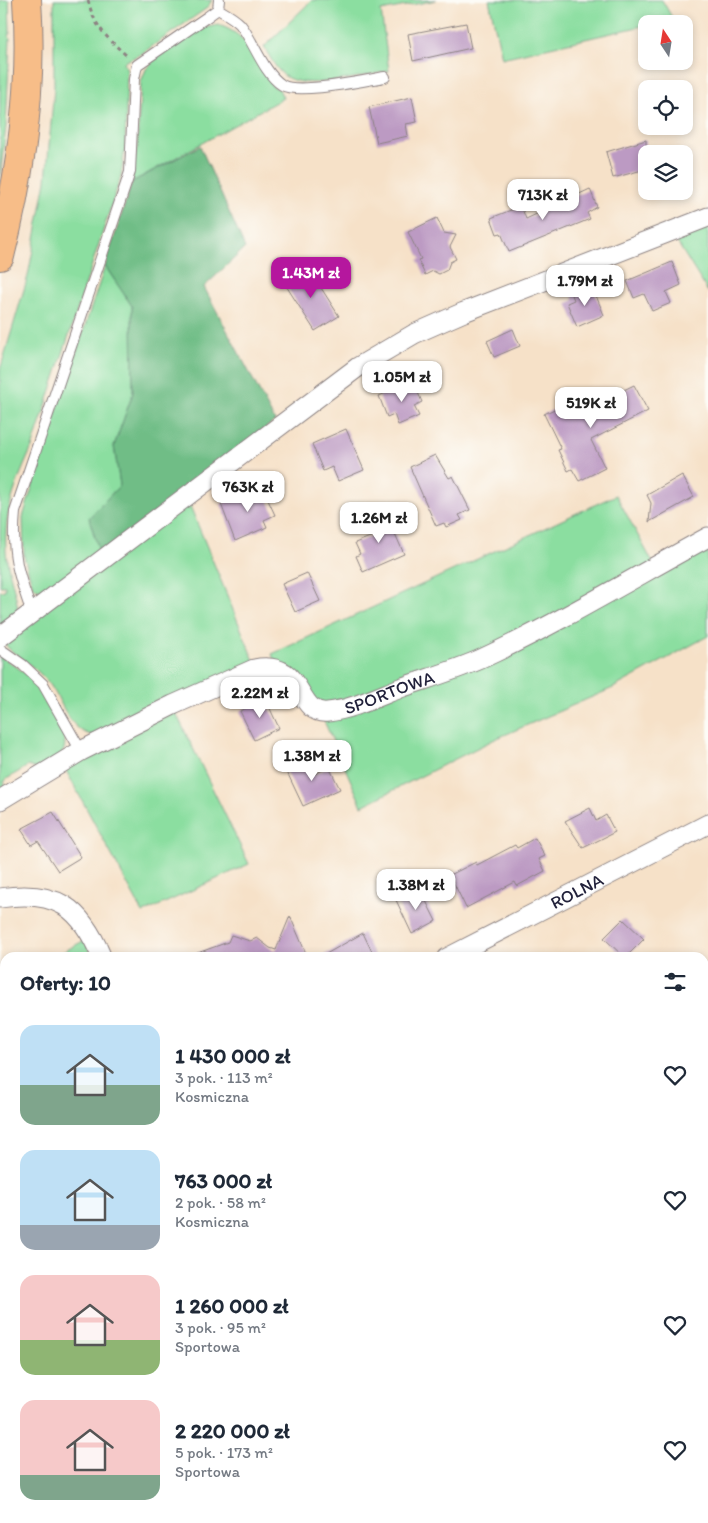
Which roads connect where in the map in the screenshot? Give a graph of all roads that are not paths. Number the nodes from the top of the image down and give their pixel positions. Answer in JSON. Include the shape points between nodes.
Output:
{"nodes":[{"id":1,"x":26,"y":0,"type":"edge"},
{"id":2,"x":218,"y":4,"type":"edge"},
{"id":3,"x":385,"y":77,"type":"dead end"},
{"id":4,"x":708,"y":217,"type":"edge"},
{"id":5,"x":0,"y":256,"type":"edge"},
{"id":6,"x":708,"y":537,"type":"edge"},
{"id":7,"x":32,"y":613,"type":"junction"},
{"id":8,"x":0,"y":637,"type":"edge"},
{"id":9,"x":0,"y":650,"type":"edge"},
{"id":10,"x":81,"y":751,"type":"junction"},
{"id":11,"x":0,"y":800,"type":"edge"},
{"id":12,"x":708,"y":824,"type":"edge"},
{"id":13,"x":0,"y":898,"type":"edge"},
{"id":14,"x":99,"y":952,"type":"edge"},
{"id":15,"x":459,"y":952,"type":"edge"}],
"edges":[{"from":1,"to":5,"type":"highway","via":[[28,71],[23,127]]},
{"from":2,"to":3,"type":"lane","via":[[239,23],[272,75],[282,85],[296,88]]},
{"from":2,"to":7,"type":"lane","via":[[137,65],[130,172],[15,512],[14,558]]},
{"from":4,"to":7,"type":"street","via":[[414,334],[358,367]]},
{"from":6,"to":10,"type":"street","name":"SPORTOWA","via":[[480,659],[347,708],[318,711],[306,701],[285,671],[267,666],[214,686]]},
{"from":7,"to":8,"type":"street"},
{"from":9,"to":10,"type":"lane","via":[[43,684]]},
{"from":10,"to":11,"type":"street","name":"SPORTOWA"},
{"from":12,"to":15,"type":"street","name":"ROLNA"},
{"from":13,"to":14,"type":"street","via":[[42,897],[64,905],[85,922]]}]}
